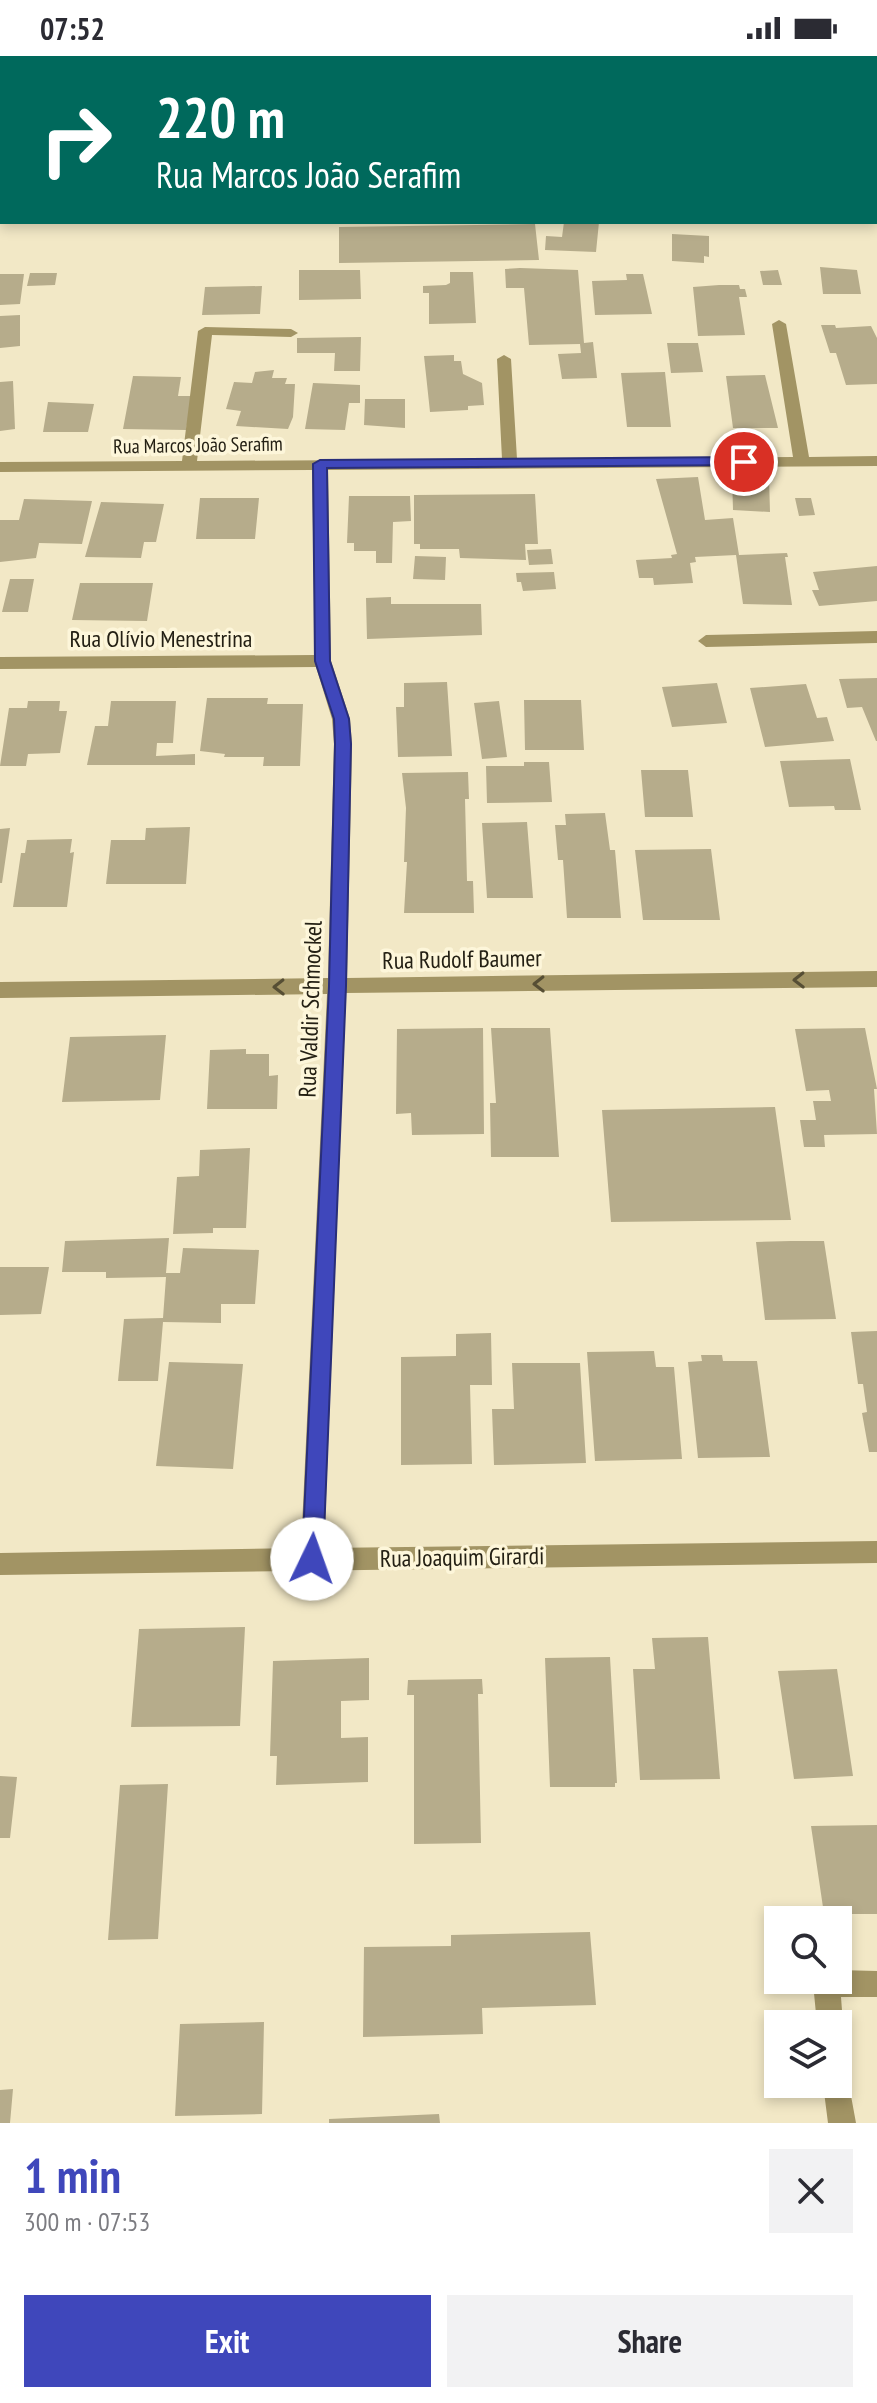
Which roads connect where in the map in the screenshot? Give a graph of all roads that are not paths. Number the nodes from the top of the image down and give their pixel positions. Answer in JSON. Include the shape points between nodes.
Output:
{"nodes":[{"id":1,"x":779,"y":324,"type":"dead end"},
{"id":2,"x":291,"y":333,"type":"dead end"},
{"id":3,"x":504,"y":359,"type":"dead end"},
{"id":4,"x":877,"y":461,"type":"edge"},
{"id":5,"x":802,"y":462,"type":"junction"},
{"id":6,"x":510,"y":463,"type":"junction"},
{"id":7,"x":320,"y":464,"type":"junction"},
{"id":8,"x":189,"y":465,"type":"junction"},
{"id":9,"x":0,"y":467,"type":"edge"},
{"id":10,"x":877,"y":637,"type":"edge"},
{"id":11,"x":706,"y":641,"type":"dead end"},
{"id":12,"x":323,"y":661,"type":"junction"},
{"id":13,"x":0,"y":663,"type":"edge"},
{"id":14,"x":877,"y":979,"type":"edge"},
{"id":15,"x":337,"y":986,"type":"junction"},
{"id":16,"x":0,"y":990,"type":"edge"},
{"id":17,"x":877,"y":1552,"type":"edge"},
{"id":18,"x":312,"y":1559,"type":"junction"},
{"id":19,"x":0,"y":1564,"type":"edge"},
{"id":20,"x":877,"y":1984,"type":"edge"},
{"id":21,"x":829,"y":2010,"type":"edge"},
{"id":22,"x":839,"y":2098,"type":"edge"},
{"id":23,"x":842,"y":2123,"type":"edge"}],
"edges":[{"from":1,"to":5,"type":"street"},
{"from":2,"to":8,"type":"street","via":[[205,331]]},
{"from":3,"to":6,"type":"street"},
{"from":4,"to":5,"type":"street","name":"Rua Marcos João Serafim"},
{"from":5,"to":6,"type":"street","name":"Rua Marcos João Serafim"},
{"from":6,"to":7,"type":"street","name":"Rua Marcos João Serafim"},
{"from":7,"to":8,"type":"street","name":"Rua Marcos João Serafim"},
{"from":7,"to":12,"type":"street","name":"Rua Valdir Schmockel"},
{"from":8,"to":9,"type":"street","name":"Rua Marcos João Serafim"},
{"from":10,"to":11,"type":"street"},
{"from":12,"to":13,"type":"street","name":"Rua Olívio Menestrina"},
{"from":12,"to":15,"type":"street","name":"Rua Valdir Schmockel","via":[[343,744]]},
{"from":14,"to":15,"type":"street","name":"Rua Rudolf Baumer","one_way":true},
{"from":15,"to":16,"type":"street","name":"Rua Rudolf Baumer","one_way":true},
{"from":15,"to":18,"type":"street","name":"Rua Valdir Schmockel"},
{"from":17,"to":18,"type":"street","name":"Rua Joaquim Girardi"},
{"from":18,"to":19,"type":"street","name":"Rua Joaquim Girardi"},
{"from":20,"to":21,"type":"street","via":[[826,1983]]},
{"from":22,"to":23,"type":"street"}]}
